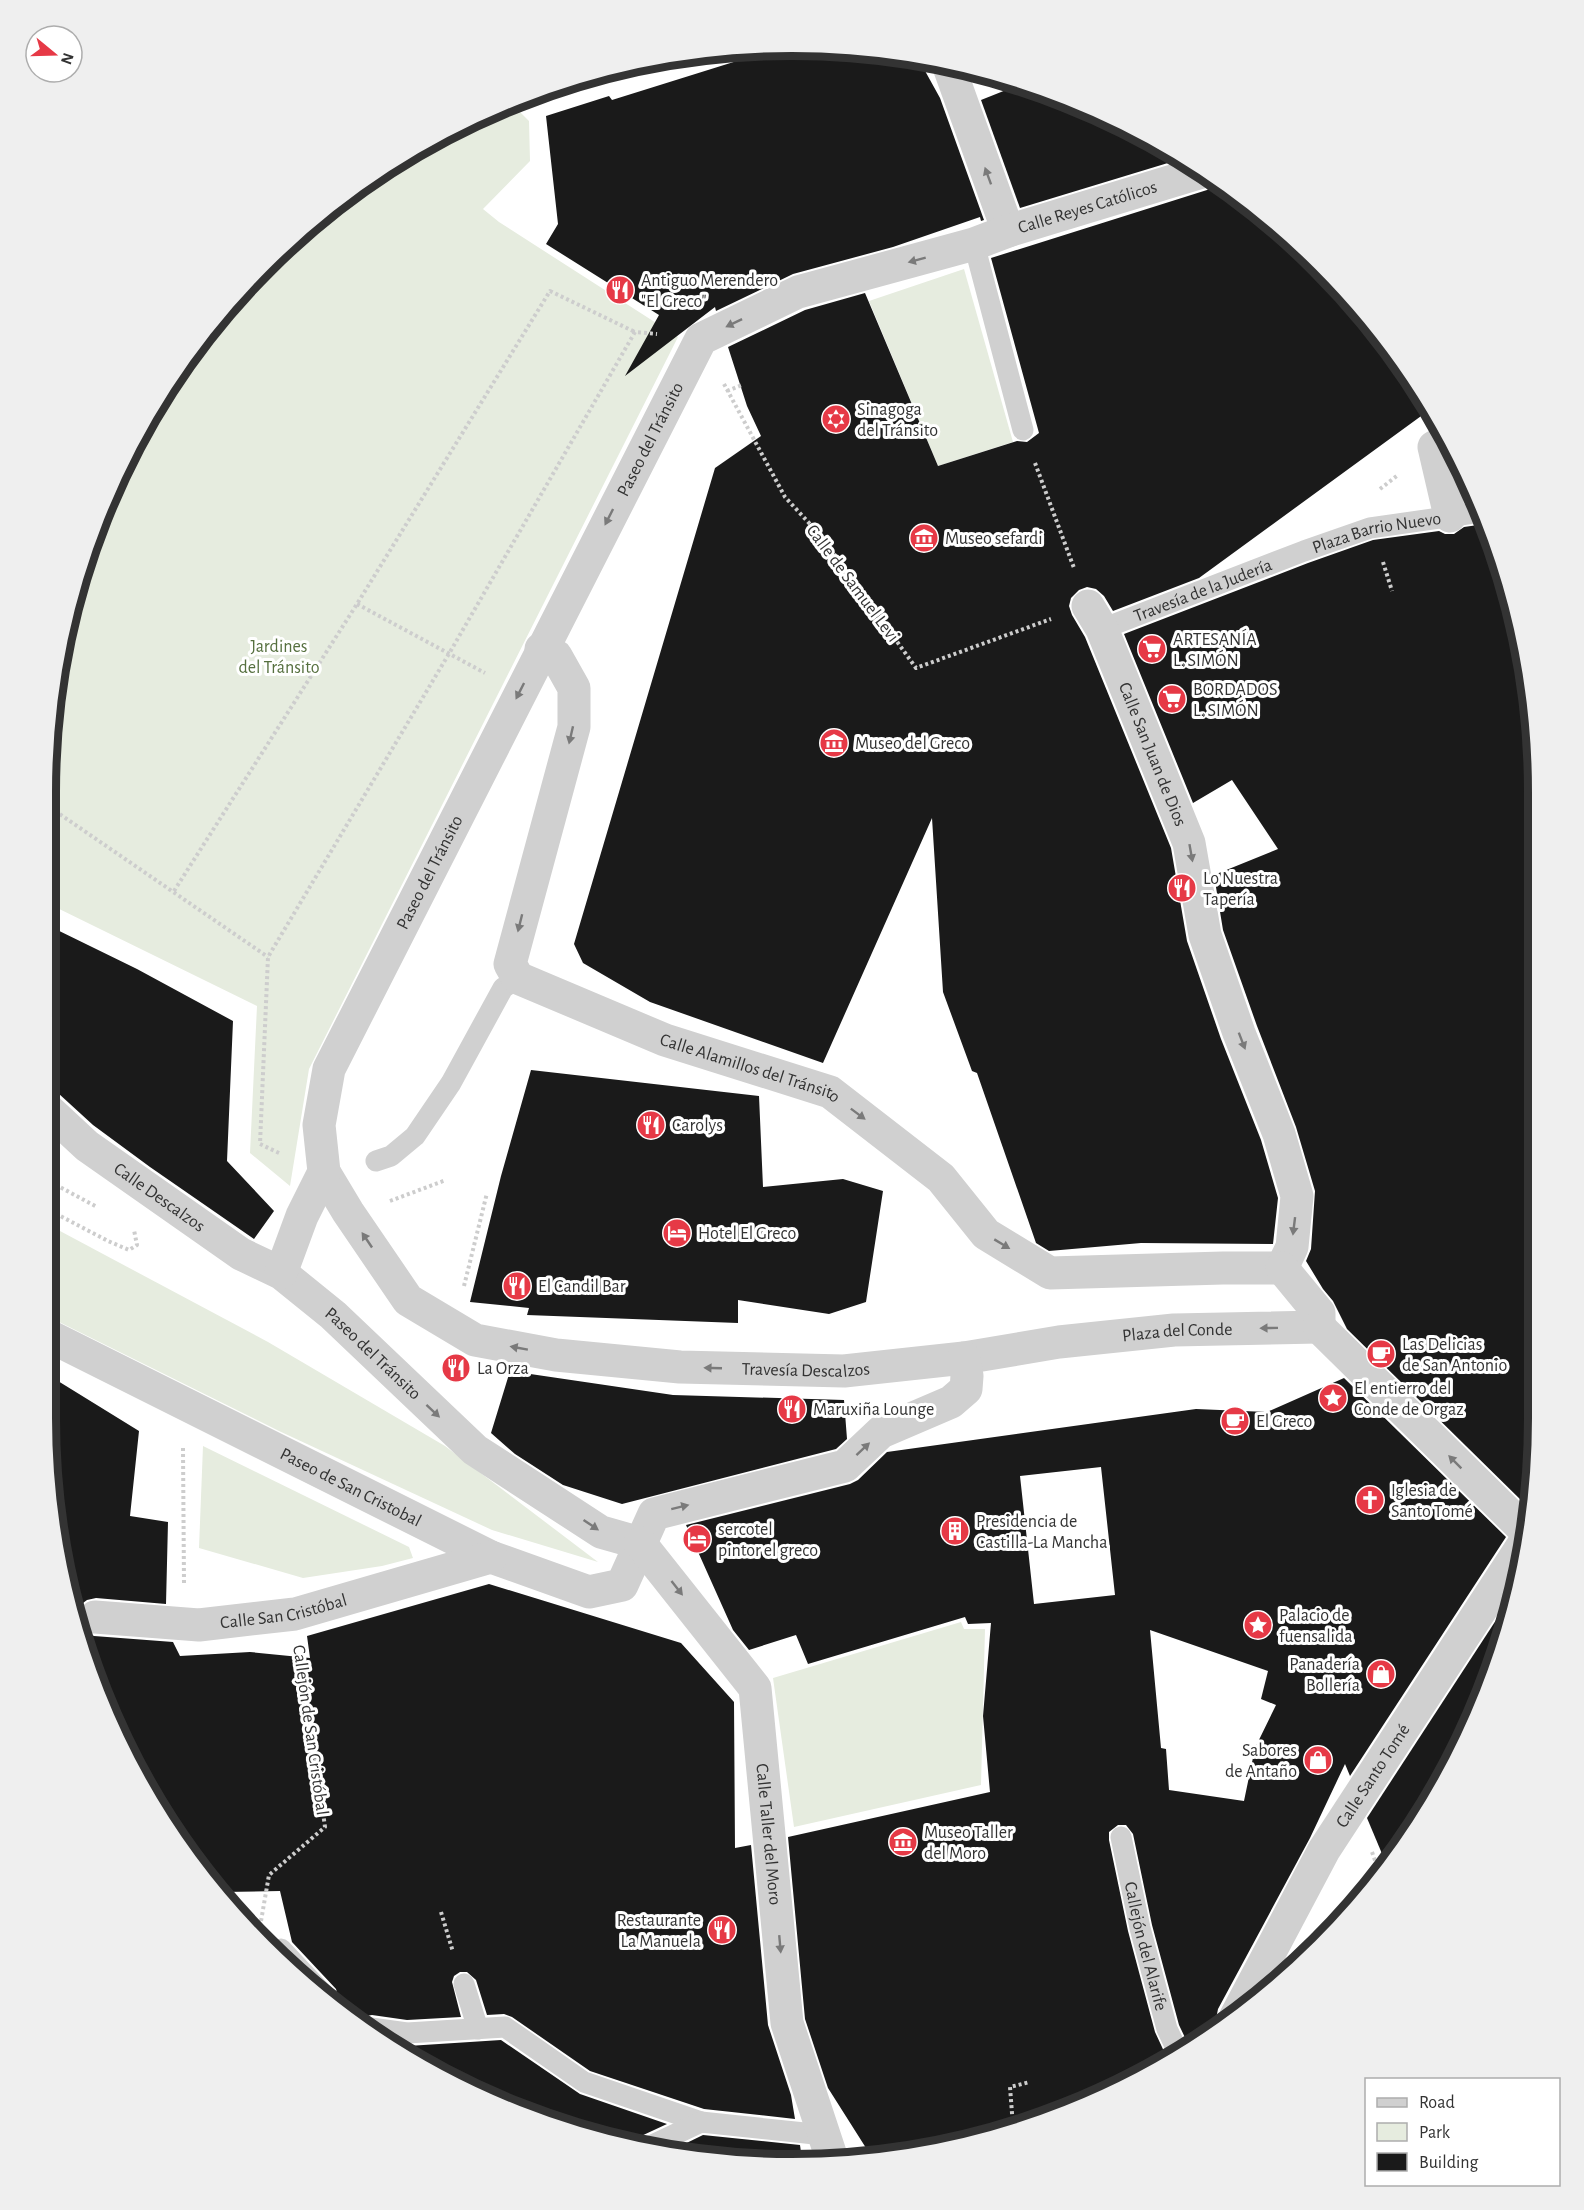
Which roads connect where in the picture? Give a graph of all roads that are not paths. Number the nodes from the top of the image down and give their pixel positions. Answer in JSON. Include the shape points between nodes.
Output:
{"nodes":[{"id":1,"x":951,"y":74,"type":"edge"},
{"id":2,"x":1193,"y":175,"type":"edge"},
{"id":3,"x":1008,"y":231,"type":"junction"},
{"id":4,"x":974,"y":244,"type":"junction"},
{"id":5,"x":1023,"y":430,"type":"road end"},
{"id":6,"x":1441,"y":443,"type":"edge"},
{"id":7,"x":1468,"y":513,"type":"edge"},
{"id":8,"x":1304,"y":551,"type":"joint"},
{"id":9,"x":1095,"y":618,"type":"joint"},
{"id":10,"x":541,"y":649,"type":"junction"},
{"id":11,"x":519,"y":978,"type":"junction"},
{"id":12,"x":56,"y":1117,"type":"edge"},
{"id":13,"x":376,"y":1161,"type":"dead end"},
{"id":14,"x":324,"y":1172,"type":"junction"},
{"id":15,"x":1282,"y":1269,"type":"junction"},
{"id":16,"x":281,"y":1273,"type":"junction"},
{"id":17,"x":1319,"y":1327,"type":"junction"},
{"id":18,"x":56,"y":1339,"type":"edge"},
{"id":19,"x":964,"y":1358,"type":"junction"},
{"id":20,"x":1520,"y":1525,"type":"edge"},
{"id":21,"x":640,"y":1542,"type":"junction"},
{"id":22,"x":491,"y":1557,"type":"junction"},
{"id":23,"x":1515,"y":1558,"type":"edge"},
{"id":24,"x":83,"y":1616,"type":"edge"},
{"id":25,"x":1121,"y":1837,"type":"dead end"},
{"id":26,"x":464,"y":1984,"type":"road end"},
{"id":27,"x":1244,"y":1998,"type":"edge"},
{"id":28,"x":478,"y":2029,"type":"junction"},
{"id":29,"x":382,"y":2030,"type":"edge"},
{"id":30,"x":1175,"y":2046,"type":"edge"},
{"id":31,"x":701,"y":2122,"type":"junction"},
{"id":32,"x":659,"y":2142,"type":"edge"},
{"id":33,"x":828,"y":2147,"type":"edge"}],
"edges":[{"from":3,"to":1,"type":"street","one_way":true},
{"from":2,"to":3,"type":"street","name":"Calle Reyes Católicos"},
{"from":3,"to":4,"type":"street","name":"Calle Reyes Católicos"},
{"from":4,"to":5,"type":"lane"},
{"from":4,"to":10,"type":"street","name":"Paseo del Tránsito","one_way":true,"via":[[798,292],[700,339]]},
{"from":6,"to":7,"type":"street","name":"Plaza Barrio Nuevo","via":[[1434,447]]},
{"from":7,"to":8,"type":"lane","name":"Plaza Barrio Nuevo","via":[[1370,528]]},
{"from":8,"to":9,"type":"lane","name":"Travesía de la Judería"},
{"from":9,"to":15,"type":"street","name":"Calle San Juan de Dios","one_way":true,"via":[[1189,843],[1205,934],[1298,1196],[1292,1247]]},
{"from":10,"to":11,"type":"street","one_way":true,"via":[[556,656],[574,688],[574,727],[510,964]]},
{"from":10,"to":14,"type":"street","name":"Paseo del Tránsito","one_way":true,"via":[[329,1069],[319,1125]]},
{"from":11,"to":13,"type":"lane","via":[[504,988],[416,1136],[391,1156]]},
{"from":11,"to":15,"type":"street","name":"Calle Alamillos del Tránsito","one_way":true,"via":[[665,1040],[830,1092],[941,1178],[986,1234],[1050,1273]]},
{"from":12,"to":16,"type":"street","name":"Calle Descalzos","via":[[87,1146],[241,1254]]},
{"from":14,"to":16,"type":"street","via":[[302,1216]]},
{"from":19,"to":14,"type":"street","name":"Travesía Descalzos","one_way":true,"via":[[843,1371],[680,1367],[556,1355],[475,1340],[408,1300]]},
{"from":15,"to":17,"type":"street","via":[[1319,1313]]},
{"from":16,"to":21,"type":"street","name":"Paseo del Tránsito","one_way":true,"via":[[333,1315],[475,1450],[601,1532]]},
{"from":17,"to":19,"type":"street","name":"Plaza del Conde","one_way":true,"via":[[1174,1330],[1059,1342]]},
{"from":20,"to":17,"type":"street","one_way":true},
{"from":18,"to":22,"type":"street","name":"Paseo de San Cristobal"},
{"from":21,"to":19,"type":"street","one_way":true,"via":[[654,1514],[845,1466],[881,1432],[951,1402],[966,1389]]},
{"from":21,"to":22,"type":"street","name":"Paseo de San Cristobal","via":[[622,1585],[589,1592]]},
{"from":21,"to":33,"type":"street","name":"Calle Taller del Moro","one_way":true,"via":[[755,1688],[787,2023]]},
{"from":22,"to":24,"type":"street","name":"Calle San Cristóbal","via":[[295,1614],[199,1625]]},
{"from":23,"to":27,"type":"street","name":"Calle Santo Tomé","via":[[1324,1850]]},
{"from":25,"to":30,"type":"lane","name":"Callejón del Alarife","via":[[1140,1928],[1167,2029]]},
{"from":26,"to":28,"type":"lane"},
{"from":28,"to":29,"type":"lane","via":[[407,2033]]},
{"from":28,"to":31,"type":"lane","via":[[505,2027],[584,2082]]},
{"from":31,"to":32,"type":"lane"},
{"from":31,"to":33,"type":"lane"}]}
